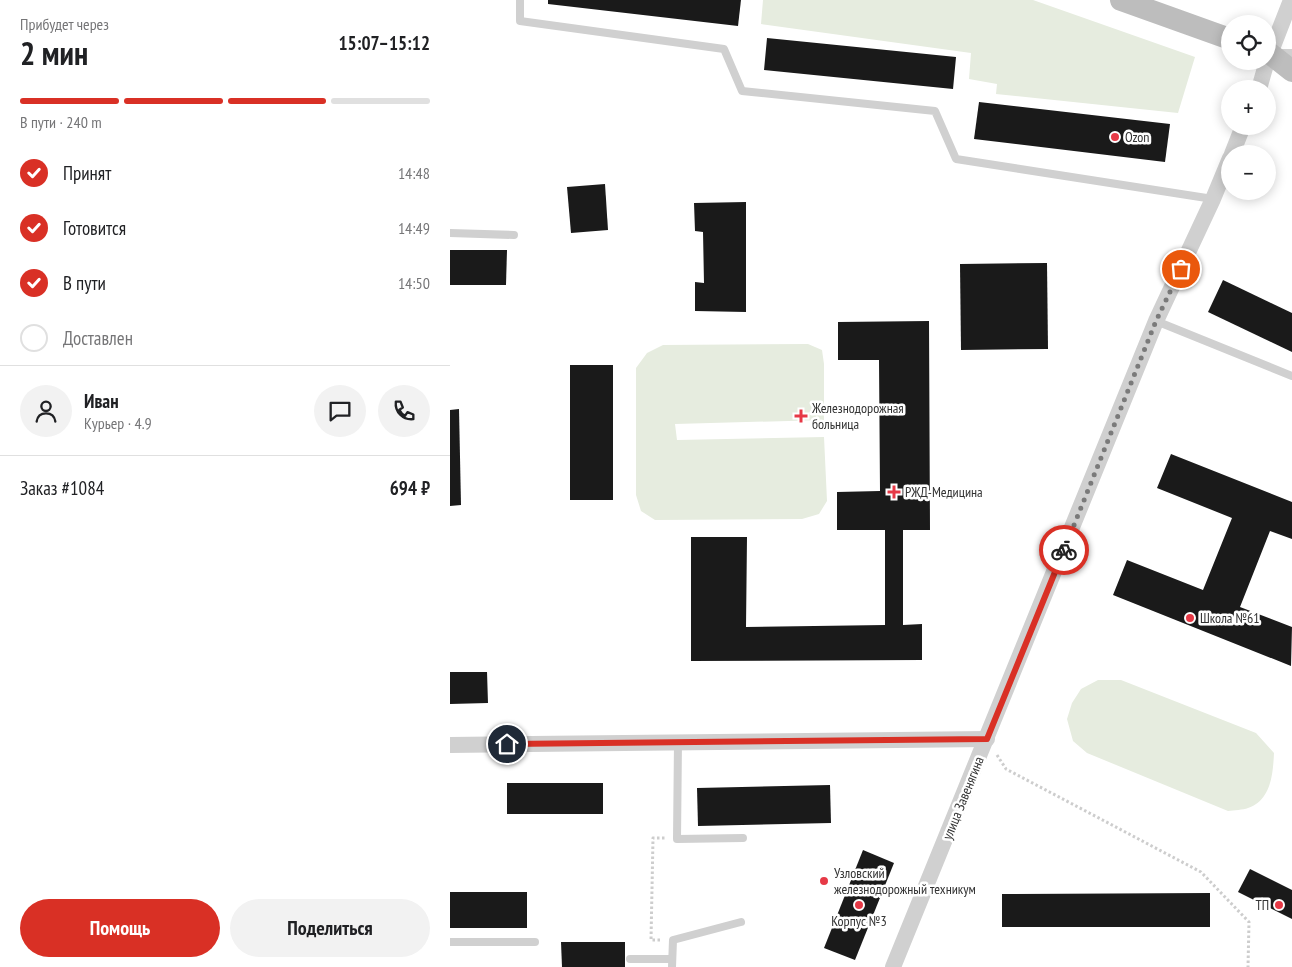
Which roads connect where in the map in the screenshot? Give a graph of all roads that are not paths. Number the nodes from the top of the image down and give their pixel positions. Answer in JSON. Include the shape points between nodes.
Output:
{"nodes":[{"id":1,"x":520,"y":0,"type":"edge"},
{"id":2,"x":1120,"y":0,"type":"edge"},
{"id":3,"x":1291,"y":0,"type":"edge"},
{"id":4,"x":1221,"y":36,"type":"edge"},
{"id":5,"x":1276,"y":37,"type":"edge"},
{"id":6,"x":1292,"y":53,"type":"edge"},
{"id":7,"x":1276,"y":55,"type":"edge"},
{"id":8,"x":1276,"y":61,"type":"edge"},
{"id":9,"x":1292,"y":71,"type":"edge"},
{"id":10,"x":1221,"y":180,"type":"edge"},
{"id":11,"x":1213,"y":199,"type":"junction"},
{"id":12,"x":450,"y":233,"type":"edge"},
{"id":13,"x":514,"y":235,"type":"dead end"},
{"id":14,"x":1156,"y":321,"type":"junction"},
{"id":15,"x":1292,"y":376,"type":"edge"},
{"id":16,"x":987,"y":739,"type":"junction"},
{"id":17,"x":678,"y":742,"type":"junction"},
{"id":18,"x":450,"y":745,"type":"edge"},
{"id":19,"x":743,"y":838,"type":"dead end"},
{"id":20,"x":741,"y":922,"type":"dead end"},
{"id":21,"x":450,"y":942,"type":"edge"},
{"id":22,"x":535,"y":942,"type":"dead end"},
{"id":23,"x":630,"y":959,"type":"dead end"},
{"id":24,"x":672,"y":963,"type":"edge"},
{"id":25,"x":893,"y":967,"type":"edge"}],
"edges":[{"from":1,"to":11,"type":"lane","via":[[520,21],[724,49],[742,91],[935,111],[956,159]]},
{"from":2,"to":4,"type":"main road"},
{"from":3,"to":5,"type":"street"},
{"from":6,"to":7,"type":"lane"},
{"from":8,"to":9,"type":"main road"},
{"from":10,"to":11,"type":"street","name":"улица Завенягина"},
{"from":11,"to":14,"type":"street","name":"улица Завенягина"},
{"from":12,"to":13,"type":"lane"},
{"from":14,"to":15,"type":"lane"},
{"from":14,"to":16,"type":"street","name":"улица Завенягина"},
{"from":16,"to":17,"type":"street"},
{"from":16,"to":25,"type":"street","name":"улица Завенягина"},
{"from":17,"to":18,"type":"street"},
{"from":17,"to":19,"type":"lane","via":[[677,839]]},
{"from":20,"to":24,"type":"lane","via":[[673,940]]},
{"from":21,"to":22,"type":"lane"},
{"from":23,"to":24,"type":"lane"}]}
